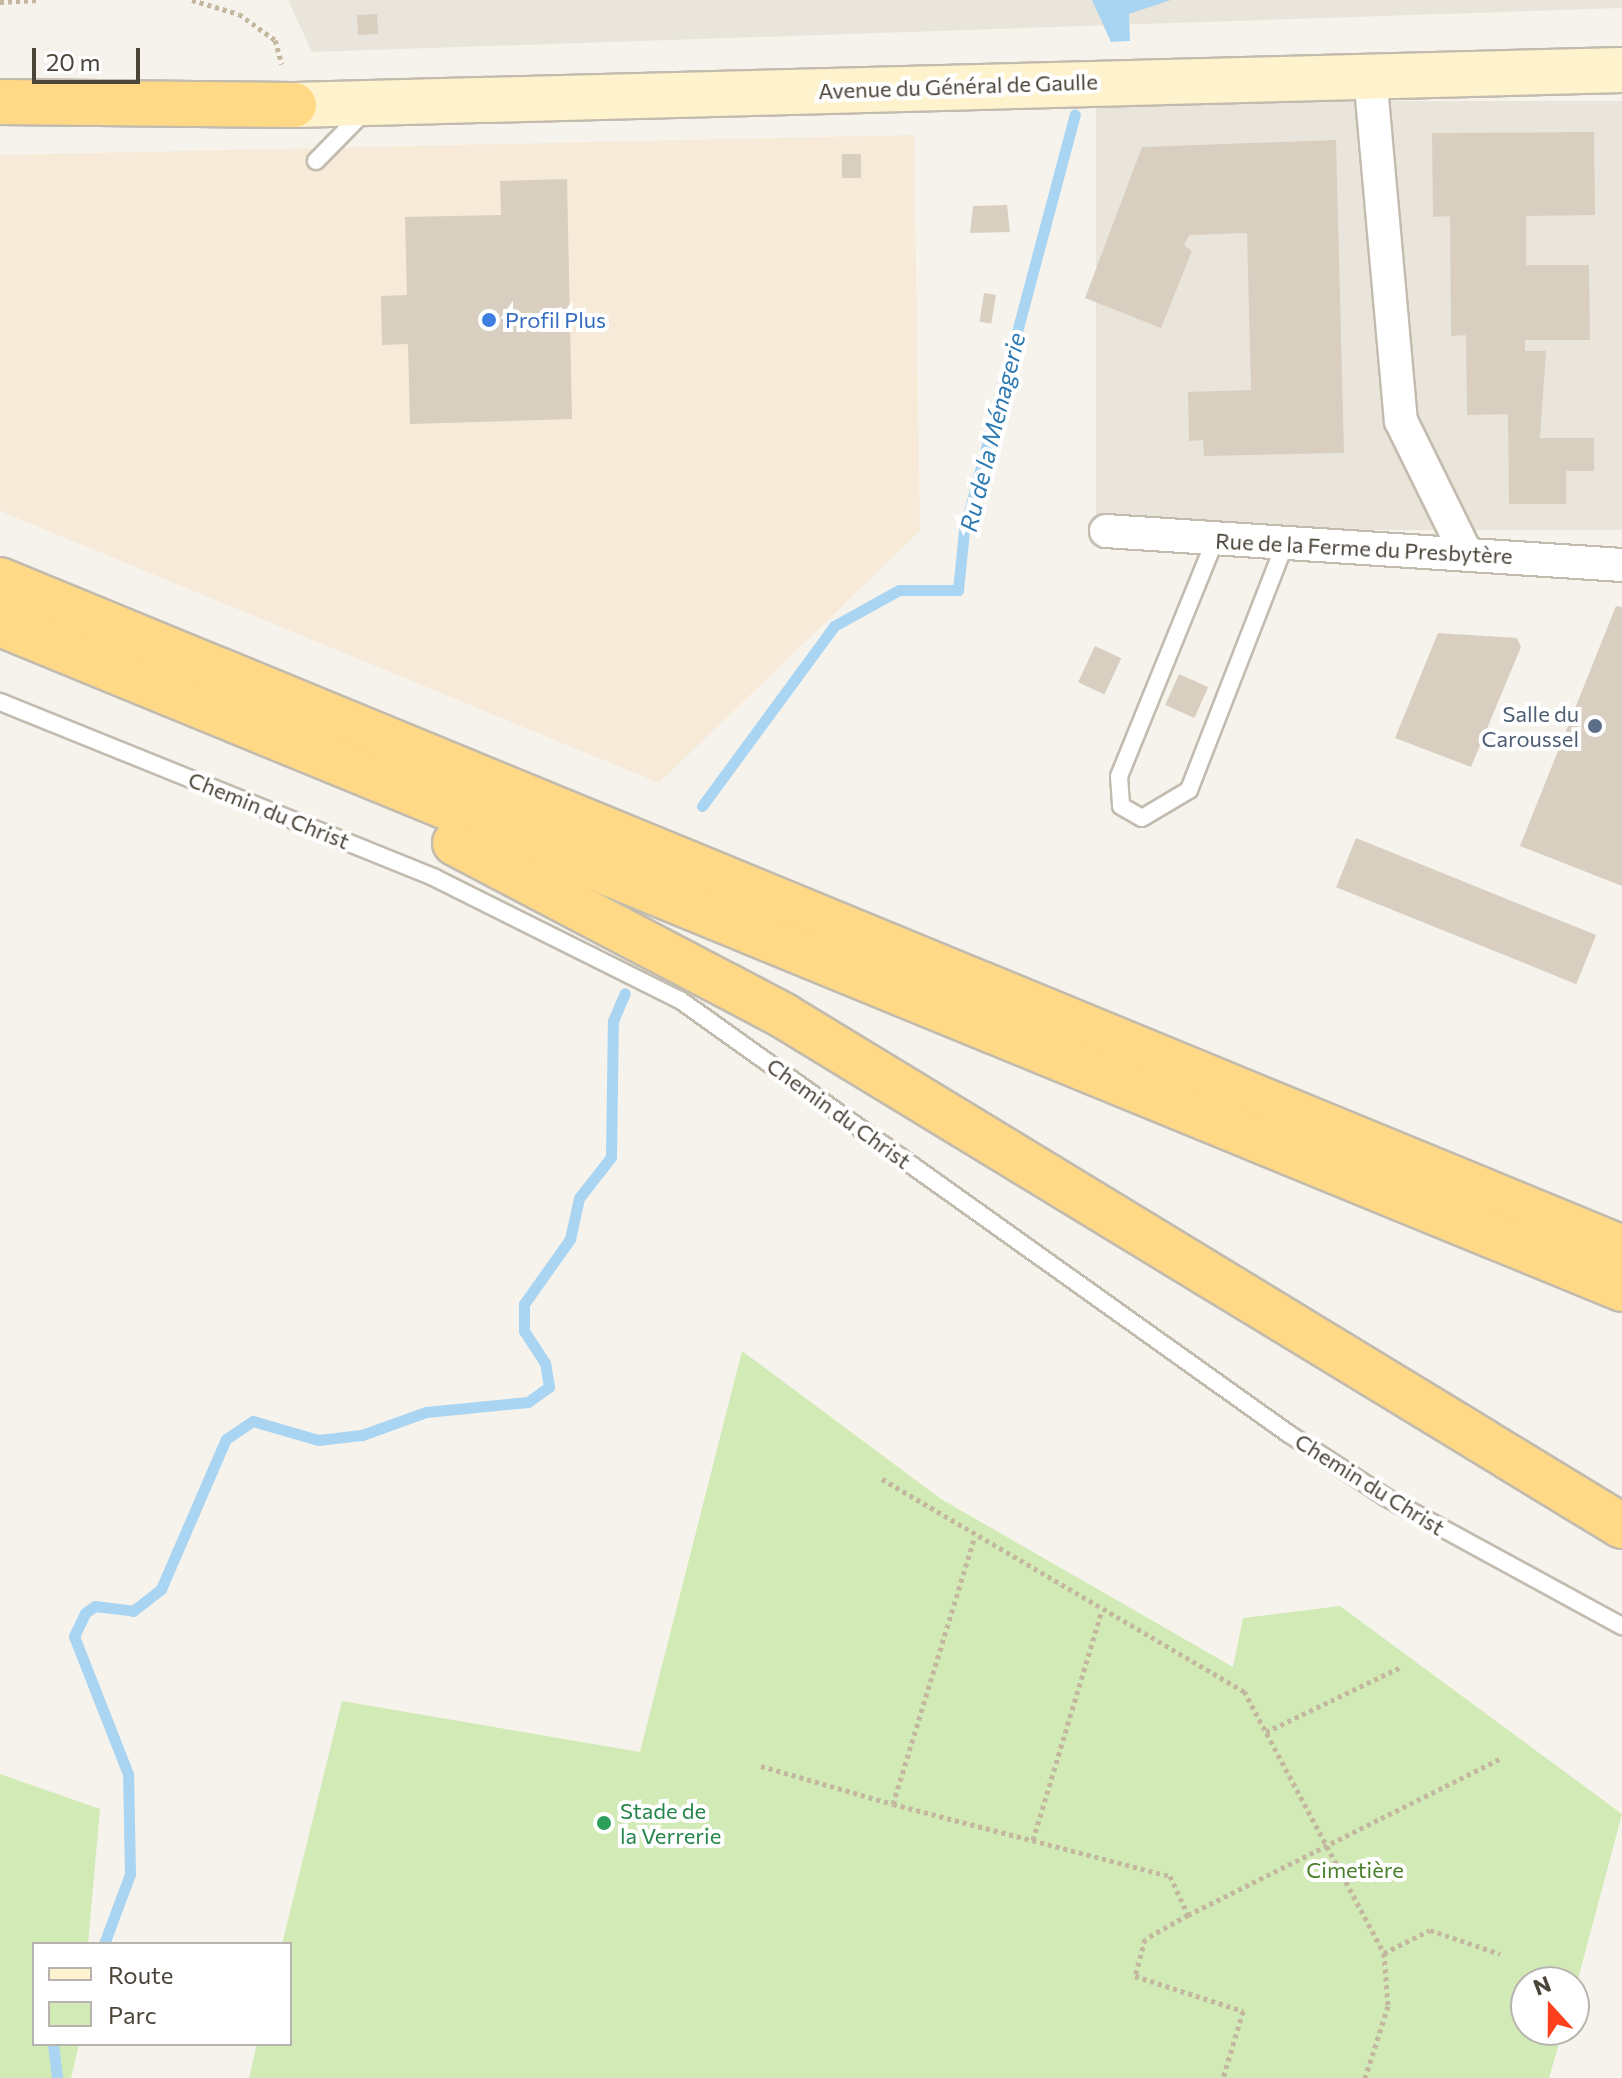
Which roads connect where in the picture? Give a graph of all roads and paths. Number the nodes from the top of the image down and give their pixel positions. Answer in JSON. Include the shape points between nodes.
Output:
{"nodes":[{"id":1,"x":37,"y":0,"type":"edge"},
{"id":2,"x":192,"y":0,"type":"edge"},
{"id":3,"x":0,"y":2,"type":"edge"},
{"id":4,"x":1622,"y":70,"type":"edge"},
{"id":5,"x":1370,"y":75,"type":"junction"},
{"id":6,"x":0,"y":102,"type":"edge"},
{"id":7,"x":372,"y":103,"type":"junction"},
{"id":8,"x":294,"y":105,"type":"junction"},
{"id":9,"x":316,"y":161,"type":"dead end"},
{"id":10,"x":1106,"y":531,"type":"dead end"},
{"id":11,"x":1215,"y":540,"type":"junction"},
{"id":12,"x":1284,"y":546,"type":"junction"},
{"id":13,"x":1466,"y":553,"type":"junction"},
{"id":14,"x":1622,"y":565,"type":"edge"},
{"id":15,"x":0,"y":580,"type":"edge"},
{"id":16,"x":0,"y":624,"type":"edge"},
{"id":17,"x":0,"y":702,"type":"edge"},
{"id":18,"x":389,"y":785,"type":"junction"},
{"id":19,"x":1622,"y":1248,"type":"edge"},
{"id":20,"x":1622,"y":1289,"type":"edge"},
{"id":21,"x":882,"y":1479,"type":"dead end"},
{"id":22,"x":1622,"y":1526,"type":"edge"},
{"id":23,"x":975,"y":1536,"type":"junction"},
{"id":24,"x":1102,"y":1610,"type":"junction"},
{"id":25,"x":1622,"y":1626,"type":"edge"},
{"id":26,"x":1403,"y":1666,"type":"dead end"},
{"id":27,"x":1266,"y":1732,"type":"junction"},
{"id":28,"x":1502,"y":1758,"type":"dead end"},
{"id":29,"x":761,"y":1766,"type":"dead end"},
{"id":30,"x":893,"y":1804,"type":"junction"},
{"id":31,"x":1033,"y":1840,"type":"junction"},
{"id":32,"x":1327,"y":1845,"type":"junction"},
{"id":33,"x":1188,"y":1915,"type":"junction"},
{"id":34,"x":1384,"y":1953,"type":"junction"},
{"id":35,"x":1500,"y":1954,"type":"dead end"},
{"id":36,"x":1223,"y":2078,"type":"edge"},
{"id":37,"x":1365,"y":2078,"type":"edge"}],
"edges":[{"from":1,"to":3,"type":"path"},
{"from":2,"to":8,"type":"path","via":[[239,14],[275,40]]},
{"from":4,"to":5,"type":"main road","name":"Avenue du Général de Gaulle"},
{"from":5,"to":7,"type":"main road","name":"Avenue du Général de Gaulle"},
{"from":5,"to":13,"type":"street","via":[[1401,421]]},
{"from":6,"to":8,"type":"highway"},
{"from":7,"to":8,"type":"main road","name":"Avenue du Général de Gaulle"},
{"from":7,"to":9,"type":"lane"},
{"from":10,"to":11,"type":"street","name":"Rue de la Ferme du Presbytère"},
{"from":11,"to":12,"type":"street","name":"Rue de la Ferme du Presbytère"},
{"from":11,"to":12,"type":"lane","via":[[1119,776],[1121,806],[1142,818],[1189,790]]},
{"from":12,"to":13,"type":"street","name":"Rue de la Ferme du Presbytère"},
{"from":13,"to":14,"type":"street","name":"Rue de la Ferme du Presbytère"},
{"from":15,"to":19,"type":"highway"},
{"from":16,"to":18,"type":"highway"},
{"from":17,"to":25,"type":"lane","name":"Chemin du Christ","via":[[435,878],[648,984],[775,1065],[1289,1434],[1387,1498]]},
{"from":18,"to":20,"type":"highway"},
{"from":18,"to":22,"type":"highway","via":[[428,831],[515,870],[784,1016]]},
{"from":21,"to":23,"type":"path"},
{"from":23,"to":24,"type":"path"},
{"from":23,"to":30,"type":"path"},
{"from":24,"to":27,"type":"path","via":[[1244,1691]]},
{"from":24,"to":31,"type":"path"},
{"from":26,"to":27,"type":"path"},
{"from":27,"to":32,"type":"path"},
{"from":28,"to":32,"type":"path"},
{"from":29,"to":30,"type":"path"},
{"from":30,"to":31,"type":"path"},
{"from":31,"to":33,"type":"path","via":[[1170,1876]]},
{"from":32,"to":33,"type":"path"},
{"from":32,"to":34,"type":"path"},
{"from":33,"to":36,"type":"path","via":[[1145,1939],[1135,1976],[1243,2011]]},
{"from":34,"to":35,"type":"path","via":[[1430,1930]]},
{"from":34,"to":37,"type":"path","via":[[1388,2006]]}]}
